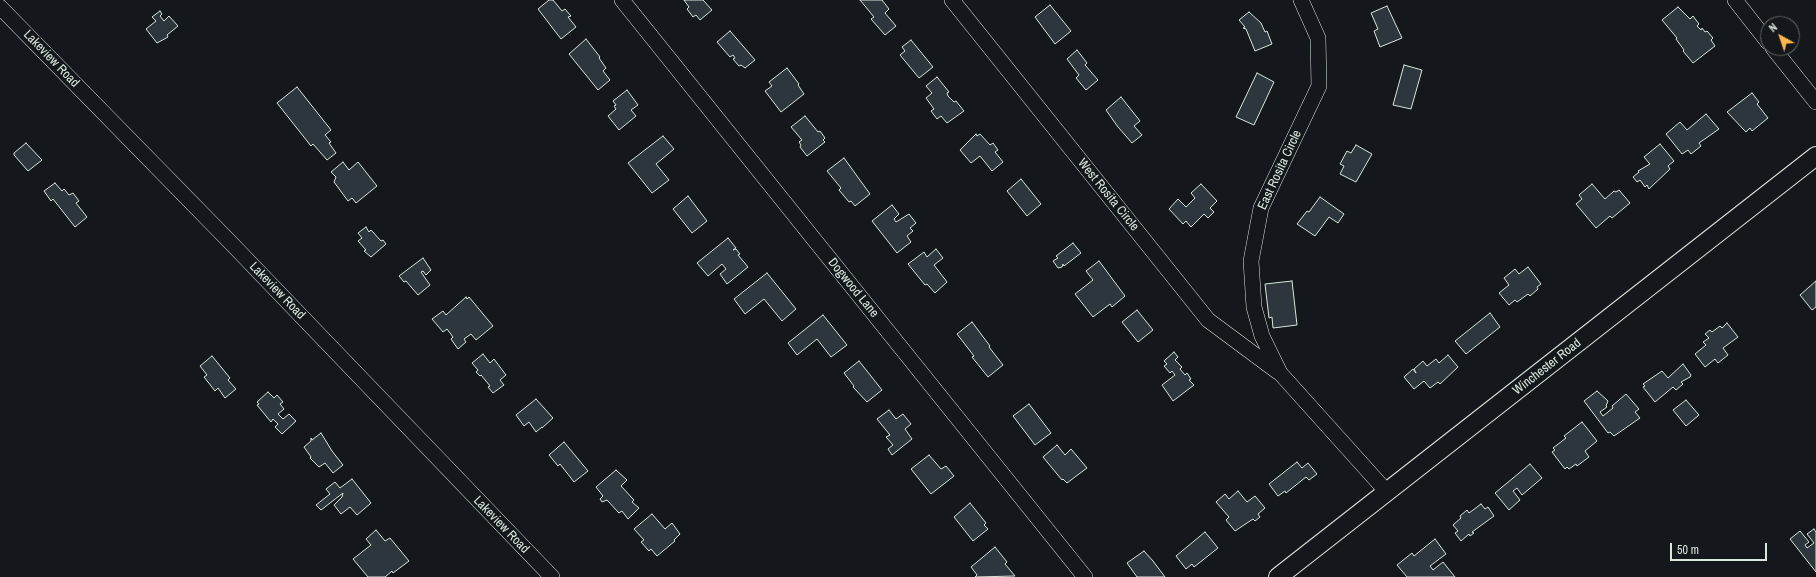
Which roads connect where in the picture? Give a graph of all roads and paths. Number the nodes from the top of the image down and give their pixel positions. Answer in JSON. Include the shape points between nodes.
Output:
{"nodes":[{"id":1,"x":622,"y":0,"type":"edge"},
{"id":2,"x":952,"y":0,"type":"edge"},
{"id":3,"x":1301,"y":0,"type":"edge"},
{"id":4,"x":1735,"y":0,"type":"edge"},
{"id":5,"x":0,"y":7,"type":"edge"},
{"id":6,"x":1760,"y":32,"type":"edge"},
{"id":7,"x":1779,"y":56,"type":"edge"},
{"id":8,"x":1816,"y":102,"type":"edge"},
{"id":9,"x":1816,"y":156,"type":"edge"},
{"id":10,"x":1280,"y":374,"type":"junction"},
{"id":11,"x":1387,"y":492,"type":"junction"},
{"id":12,"x":552,"y":577,"type":"edge"},
{"id":13,"x":1085,"y":577,"type":"edge"},
{"id":14,"x":1278,"y":577,"type":"edge"}],
"edges":[{"from":1,"to":13,"type":"street","name":"Dogwood Lane"},
{"from":2,"to":10,"type":"street","name":"West Rosita Circle","via":[[1208,320]]},
{"from":3,"to":10,"type":"street","name":"East Rosita Circle","via":[[1318,38],[1319,86],[1261,208],[1251,261],[1254,307],[1262,336]]},
{"from":4,"to":6,"type":"street"},
{"from":5,"to":12,"type":"street","name":"Lakeview Road"},
{"from":7,"to":8,"type":"street"},
{"from":9,"to":11,"type":"main road","name":"Winchester Road"},
{"from":10,"to":11,"type":"street","name":"East Rosita Circle"},
{"from":11,"to":14,"type":"main road","name":"Winchester Road"}]}
